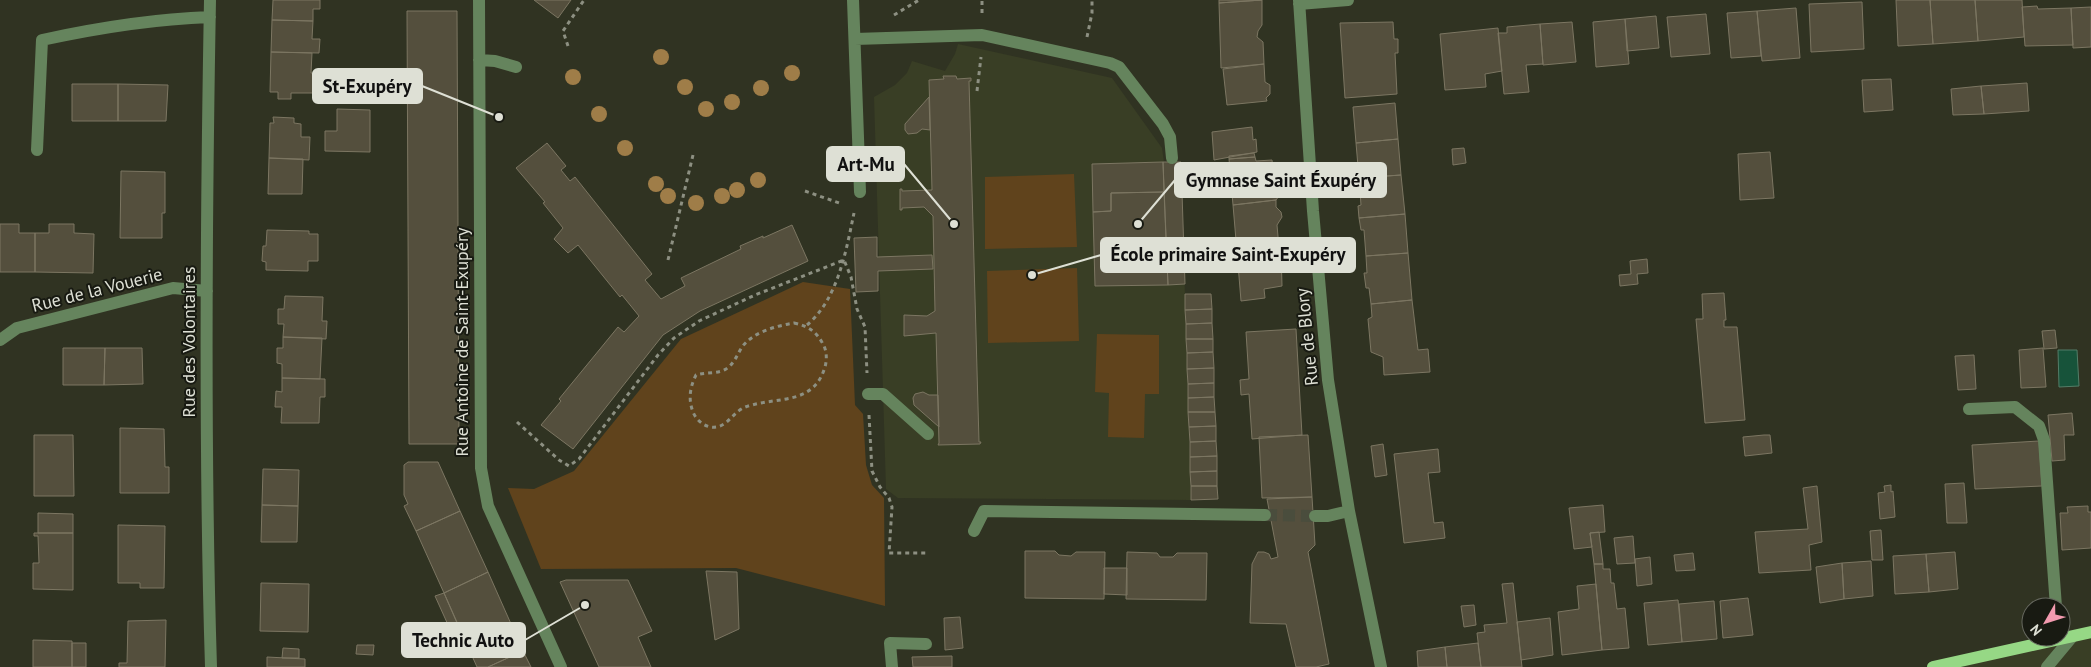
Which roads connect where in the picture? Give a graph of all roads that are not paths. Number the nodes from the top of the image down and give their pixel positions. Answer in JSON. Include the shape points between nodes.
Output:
{"nodes":[{"id":1,"x":210,"y":0,"type":"edge"},
{"id":2,"x":479,"y":0,"type":"edge"},
{"id":3,"x":853,"y":0,"type":"edge"},
{"id":4,"x":1348,"y":0,"type":"edge"},
{"id":5,"x":1299,"y":2,"type":"edge"},
{"id":6,"x":210,"y":16,"type":"junction"},
{"id":7,"x":855,"y":39,"type":"junction"},
{"id":8,"x":479,"y":60,"type":"junction"},
{"id":9,"x":516,"y":67,"type":"dead end"},
{"id":10,"x":37,"y":150,"type":"dead end"},
{"id":11,"x":1172,"y":158,"type":"dead end"},
{"id":12,"x":860,"y":192,"type":"road end"},
{"id":13,"x":206,"y":290,"type":"junction"},
{"id":14,"x":0,"y":340,"type":"edge"},
{"id":15,"x":868,"y":394,"type":"road end"},
{"id":16,"x":1969,"y":409,"type":"dead end"},
{"id":17,"x":928,"y":434,"type":"dead end"},
{"id":18,"x":1349,"y":511,"type":"junction"},
{"id":19,"x":1265,"y":515,"type":"tunnel mouth"},
{"id":20,"x":1315,"y":516,"type":"tunnel mouth"},
{"id":21,"x":974,"y":530,"type":"dead end"},
{"id":22,"x":2055,"y":597,"type":"edge"},
{"id":23,"x":2091,"y":632,"type":"edge"},
{"id":24,"x":2071,"y":636,"type":"edge"},
{"id":25,"x":926,"y":644,"type":"dead end"},
{"id":26,"x":2031,"y":647,"type":"edge"},
{"id":27,"x":2059,"y":647,"type":"edge"},
{"id":28,"x":1971,"y":663,"type":"edge"},
{"id":29,"x":1948,"y":665,"type":"edge"},
{"id":30,"x":211,"y":667,"type":"edge"},
{"id":31,"x":561,"y":667,"type":"edge"},
{"id":32,"x":892,"y":667,"type":"edge"},
{"id":33,"x":1381,"y":667,"type":"edge"},
{"id":34,"x":1933,"y":667,"type":"edge"},
{"id":35,"x":2047,"y":667,"type":"edge"}],
"edges":[{"from":1,"to":6,"type":"street","name":"Rue des Volontaires"},
{"from":2,"to":8,"type":"street","name":"Rue Antoine de Saint-Exupéry"},
{"from":3,"to":7,"type":"street"},
{"from":4,"to":5,"type":"street"},
{"from":5,"to":18,"type":"street","name":"Rue de Blory","via":[[1328,380]]},
{"from":6,"to":10,"type":"street","via":[[168,18],[42,40]]},
{"from":6,"to":13,"type":"street","name":"Rue des Volontaires"},
{"from":7,"to":11,"type":"street","via":[[982,35],[1110,63],[1119,67],[1163,124],[1170,137]]},
{"from":7,"to":12,"type":"street"},
{"from":8,"to":9,"type":"street"},
{"from":8,"to":31,"type":"street","name":"Rue Antoine de Saint-Exupéry","via":[[481,468],[488,506]]},
{"from":13,"to":14,"type":"street","name":"Rue de la Vouerie","via":[[173,288],[17,328]]},
{"from":13,"to":30,"type":"street","name":"Rue des Volontaires"},
{"from":15,"to":17,"type":"street","via":[[883,394]]},
{"from":16,"to":22,"type":"street","via":[[2015,407],[2039,426],[2044,440]]},
{"from":18,"to":20,"type":"street"},
{"from":18,"to":33,"type":"street","name":"Rue de Blory"},
{"from":19,"to":21,"type":"street","via":[[984,511]]},
{"from":23,"to":24,"type":"main road"},
{"from":25,"to":32,"type":"street","via":[[890,643]]},
{"from":26,"to":28,"type":"main road"},
{"from":27,"to":35,"type":"street"},
{"from":28,"to":29,"type":"main road"},
{"from":29,"to":34,"type":"main road"}]}
